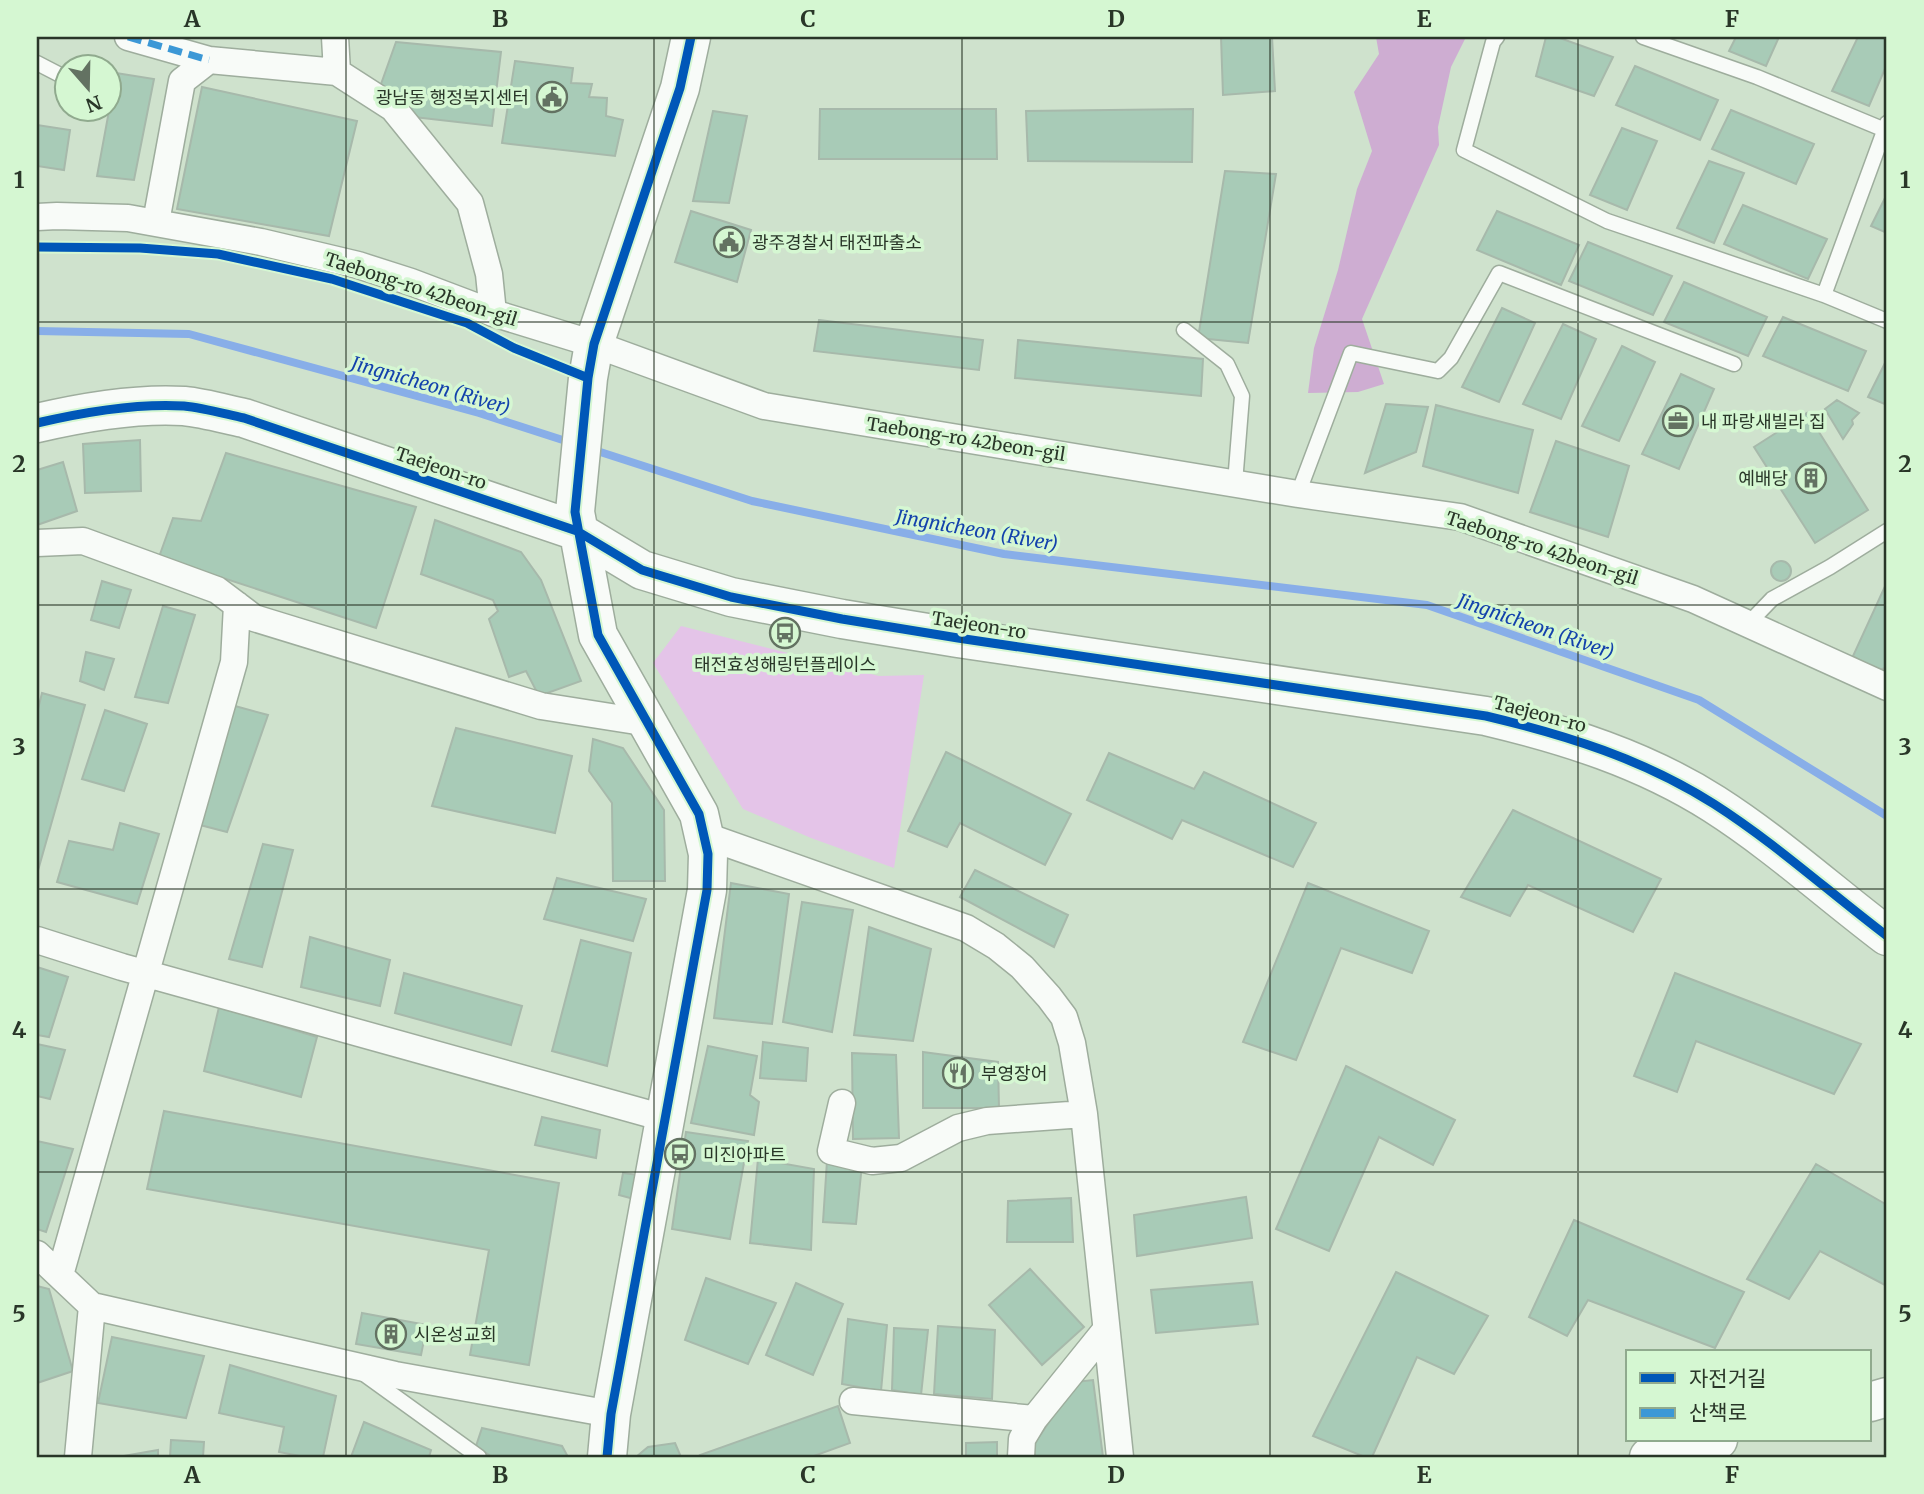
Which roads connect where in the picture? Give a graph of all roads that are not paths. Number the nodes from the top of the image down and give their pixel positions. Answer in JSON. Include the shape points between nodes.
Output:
{"nodes":[{"id":1,"x":128,"y":37,"type":"edge"},
{"id":2,"x":335,"y":37,"type":"edge"},
{"id":3,"x":691,"y":37,"type":"edge"},
{"id":4,"x":1497,"y":37,"type":"edge"},
{"id":5,"x":1643,"y":37,"type":"edge"},
{"id":6,"x":209,"y":60,"type":"junction"},
{"id":7,"x":337,"y":72,"type":"junction"},
{"id":8,"x":1886,"y":127,"type":"edge"},
{"id":9,"x":37,"y":218,"type":"edge"},
{"id":10,"x":156,"y":222,"type":"junction"},
{"id":11,"x":1824,"y":295,"type":"junction"},
{"id":12,"x":493,"y":313,"type":"junction"},
{"id":13,"x":1887,"y":321,"type":"edge"},
{"id":14,"x":1184,"y":330,"type":"dead end"},
{"id":15,"x":591,"y":361,"type":"junction"},
{"id":16,"x":1734,"y":364,"type":"dead end"},
{"id":17,"x":37,"y":423,"type":"edge"},
{"id":18,"x":1235,"y":483,"type":"junction"},
{"id":19,"x":1298,"y":494,"type":"junction"},
{"id":20,"x":576,"y":521,"type":"junction"},
{"id":21,"x":1887,"y":531,"type":"edge"},
{"id":22,"x":37,"y":543,"type":"edge"},
{"id":23,"x":237,"y":605,"type":"junction"},
{"id":24,"x":1747,"y":625,"type":"junction"},
{"id":25,"x":1887,"y":687,"type":"edge"},
{"id":26,"x":649,"y":723,"type":"junction"},
{"id":27,"x":704,"y":835,"type":"junction"},
{"id":28,"x":1857,"y":914,"type":"junction"},
{"id":29,"x":1887,"y":936,"type":"edge"},
{"id":30,"x":37,"y":940,"type":"edge"},
{"id":31,"x":1887,"y":950,"type":"edge"},
{"id":32,"x":148,"y":974,"type":"junction"},
{"id":33,"x":842,"y":1102,"type":"dead end"},
{"id":34,"x":1084,"y":1114,"type":"junction"},
{"id":35,"x":664,"y":1118,"type":"junction"},
{"id":36,"x":37,"y":1254,"type":"edge"},
{"id":37,"x":60,"y":1275,"type":"junction"},
{"id":38,"x":92,"y":1306,"type":"junction"},
{"id":39,"x":1105,"y":1331,"type":"junction"},
{"id":40,"x":352,"y":1366,"type":"junction"},
{"id":41,"x":853,"y":1401,"type":"dead end"},
{"id":42,"x":611,"y":1414,"type":"junction"},
{"id":43,"x":1034,"y":1419,"type":"junction"},
{"id":44,"x":1710,"y":1442,"type":"edge"},
{"id":45,"x":78,"y":1457,"type":"edge"},
{"id":46,"x":479,"y":1457,"type":"edge"},
{"id":47,"x":607,"y":1457,"type":"edge"},
{"id":48,"x":1021,"y":1457,"type":"edge"},
{"id":49,"x":1119,"y":1457,"type":"edge"},
{"id":50,"x":1649,"y":1457,"type":"edge"}],
"edges":[{"from":1,"to":6,"type":"street"},
{"from":2,"to":7,"type":"street"},
{"from":3,"to":15,"type":"street","via":[[680,88]]},
{"from":4,"to":11,"type":"lane","via":[[1464,150],[1607,221]]},
{"from":5,"to":8,"type":"lane"},
{"from":6,"to":7,"type":"street"},
{"from":6,"to":10,"type":"street","via":[[182,81]]},
{"from":7,"to":12,"type":"street","via":[[393,108],[470,203],[489,274]]},
{"from":8,"to":11,"type":"lane"},
{"from":9,"to":10,"type":"street","name":"Taebong-ro 42beon-gil"},
{"from":10,"to":12,"type":"street","name":"Taebong-ro 42beon-gil","via":[[358,265]]},
{"from":11,"to":13,"type":"lane"},
{"from":12,"to":15,"type":"street","name":"Taebong-ro 42beon-gil"},
{"from":14,"to":18,"type":"lane","via":[[1227,364],[1242,396]]},
{"from":15,"to":18,"type":"street","name":"Taebong-ro 42beon-gil","via":[[764,406]]},
{"from":15,"to":20,"type":"street"},
{"from":16,"to":19,"type":"lane","via":[[1499,273],[1451,358],[1438,371],[1351,353]]},
{"from":17,"to":20,"type":"street","name":"Taejeon-ro","via":[[121,408],[188,407],[244,418]]},
{"from":18,"to":19,"type":"street","name":"Taebong-ro 42beon-gil"},
{"from":19,"to":24,"type":"street","name":"Taebong-ro 42beon-gil","via":[[1460,517],[1693,599]]},
{"from":20,"to":26,"type":"street","via":[[598,635]]},
{"from":20,"to":28,"type":"street","name":"Taejeon-ro","via":[[642,570],[731,597],[958,638],[1486,716],[1550,731],[1607,750],[1712,803],[1765,839]]},
{"from":21,"to":24,"type":"lane","via":[[1772,599]]},
{"from":22,"to":23,"type":"street","via":[[83,541],[217,590]]},
{"from":23,"to":26,"type":"street","via":[[254,618],[541,706]]},
{"from":23,"to":32,"type":"street","via":[[234,662]]},
{"from":24,"to":25,"type":"street","name":"Taebong-ro 42beon-gil"},
{"from":26,"to":27,"type":"street","via":[[699,814]]},
{"from":27,"to":34,"type":"street","via":[[966,928],[996,946],[1022,967],[1064,1017]]},
{"from":27,"to":35,"type":"street","via":[[707,890]]},
{"from":28,"to":29,"type":"street","name":"Taejeon-ro"},
{"from":28,"to":31,"type":"street"},
{"from":30,"to":32,"type":"street"},
{"from":32,"to":35,"type":"street"},
{"from":32,"to":37,"type":"street"},
{"from":33,"to":34,"type":"street","via":[[831,1151],[872,1161],[901,1158],[958,1128],[987,1121]]},
{"from":34,"to":39,"type":"street"},
{"from":35,"to":42,"type":"street"},
{"from":36,"to":37,"type":"street"},
{"from":37,"to":38,"type":"street"},
{"from":38,"to":40,"type":"street"},
{"from":38,"to":45,"type":"street"},
{"from":39,"to":43,"type":"street"},
{"from":39,"to":49,"type":"street"},
{"from":40,"to":42,"type":"street"},
{"from":40,"to":46,"type":"lane"},
{"from":41,"to":43,"type":"street"},
{"from":42,"to":47,"type":"street"},
{"from":43,"to":48,"type":"street","via":[[1022,1440]]},
{"from":44,"to":50,"type":"street"}]}
